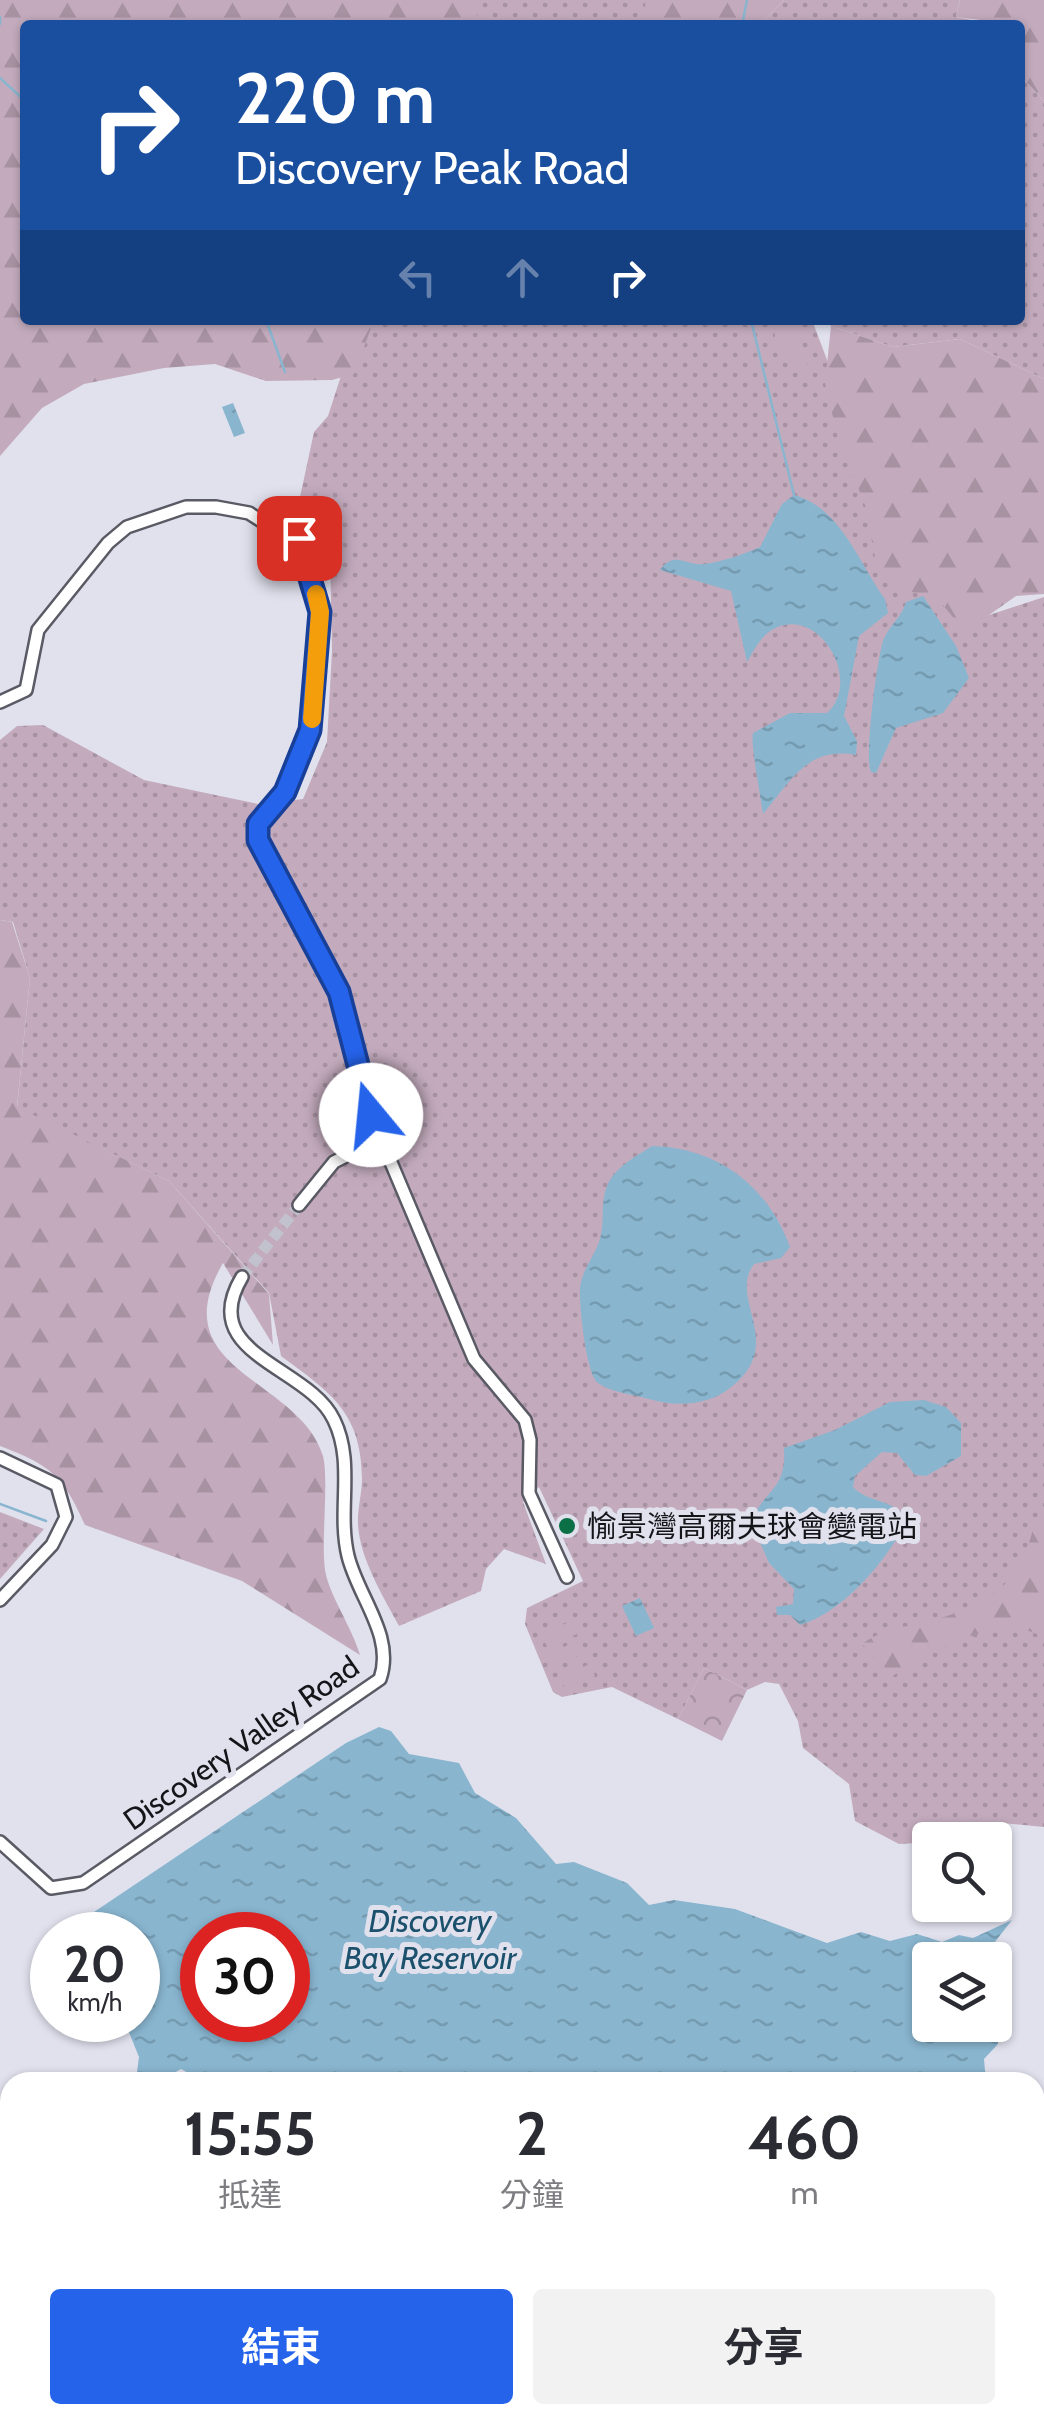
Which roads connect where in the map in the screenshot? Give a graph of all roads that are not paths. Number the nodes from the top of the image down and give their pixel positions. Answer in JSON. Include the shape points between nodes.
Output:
{"nodes":[{"id":1,"x":0,"y":702,"type":"edge"},
{"id":2,"x":381,"y":1138,"type":"junction"},
{"id":3,"x":299,"y":1204,"type":"tunnel mouth"},
{"id":4,"x":242,"y":1277,"type":"tunnel mouth"},
{"id":5,"x":0,"y":1458,"type":"edge"},
{"id":6,"x":567,"y":1577,"type":"dead end"},
{"id":7,"x":0,"y":1600,"type":"edge"},
{"id":8,"x":0,"y":1842,"type":"edge"}],
"edges":[{"from":1,"to":2,"type":"street","via":[[26,690],[38,630],[127,526],[186,507],[216,508],[249,513],[291,540],[288,560],[305,562],[320,612],[310,730],[285,792],[258,824],[258,840],[339,992]]},
{"from":2,"to":3,"type":"street","via":[[334,1162]]},
{"from":2,"to":6,"type":"street","via":[[474,1359],[525,1420],[529,1493]]},
{"from":4,"to":8,"type":"street","name":"Discovery Valley Road","via":[[232,1309],[240,1339],[316,1394],[336,1423],[346,1466],[347,1553],[386,1652],[380,1678],[86,1881],[50,1888]]},
{"from":5,"to":7,"type":"street","via":[[57,1485],[66,1518],[52,1544]]}]}
